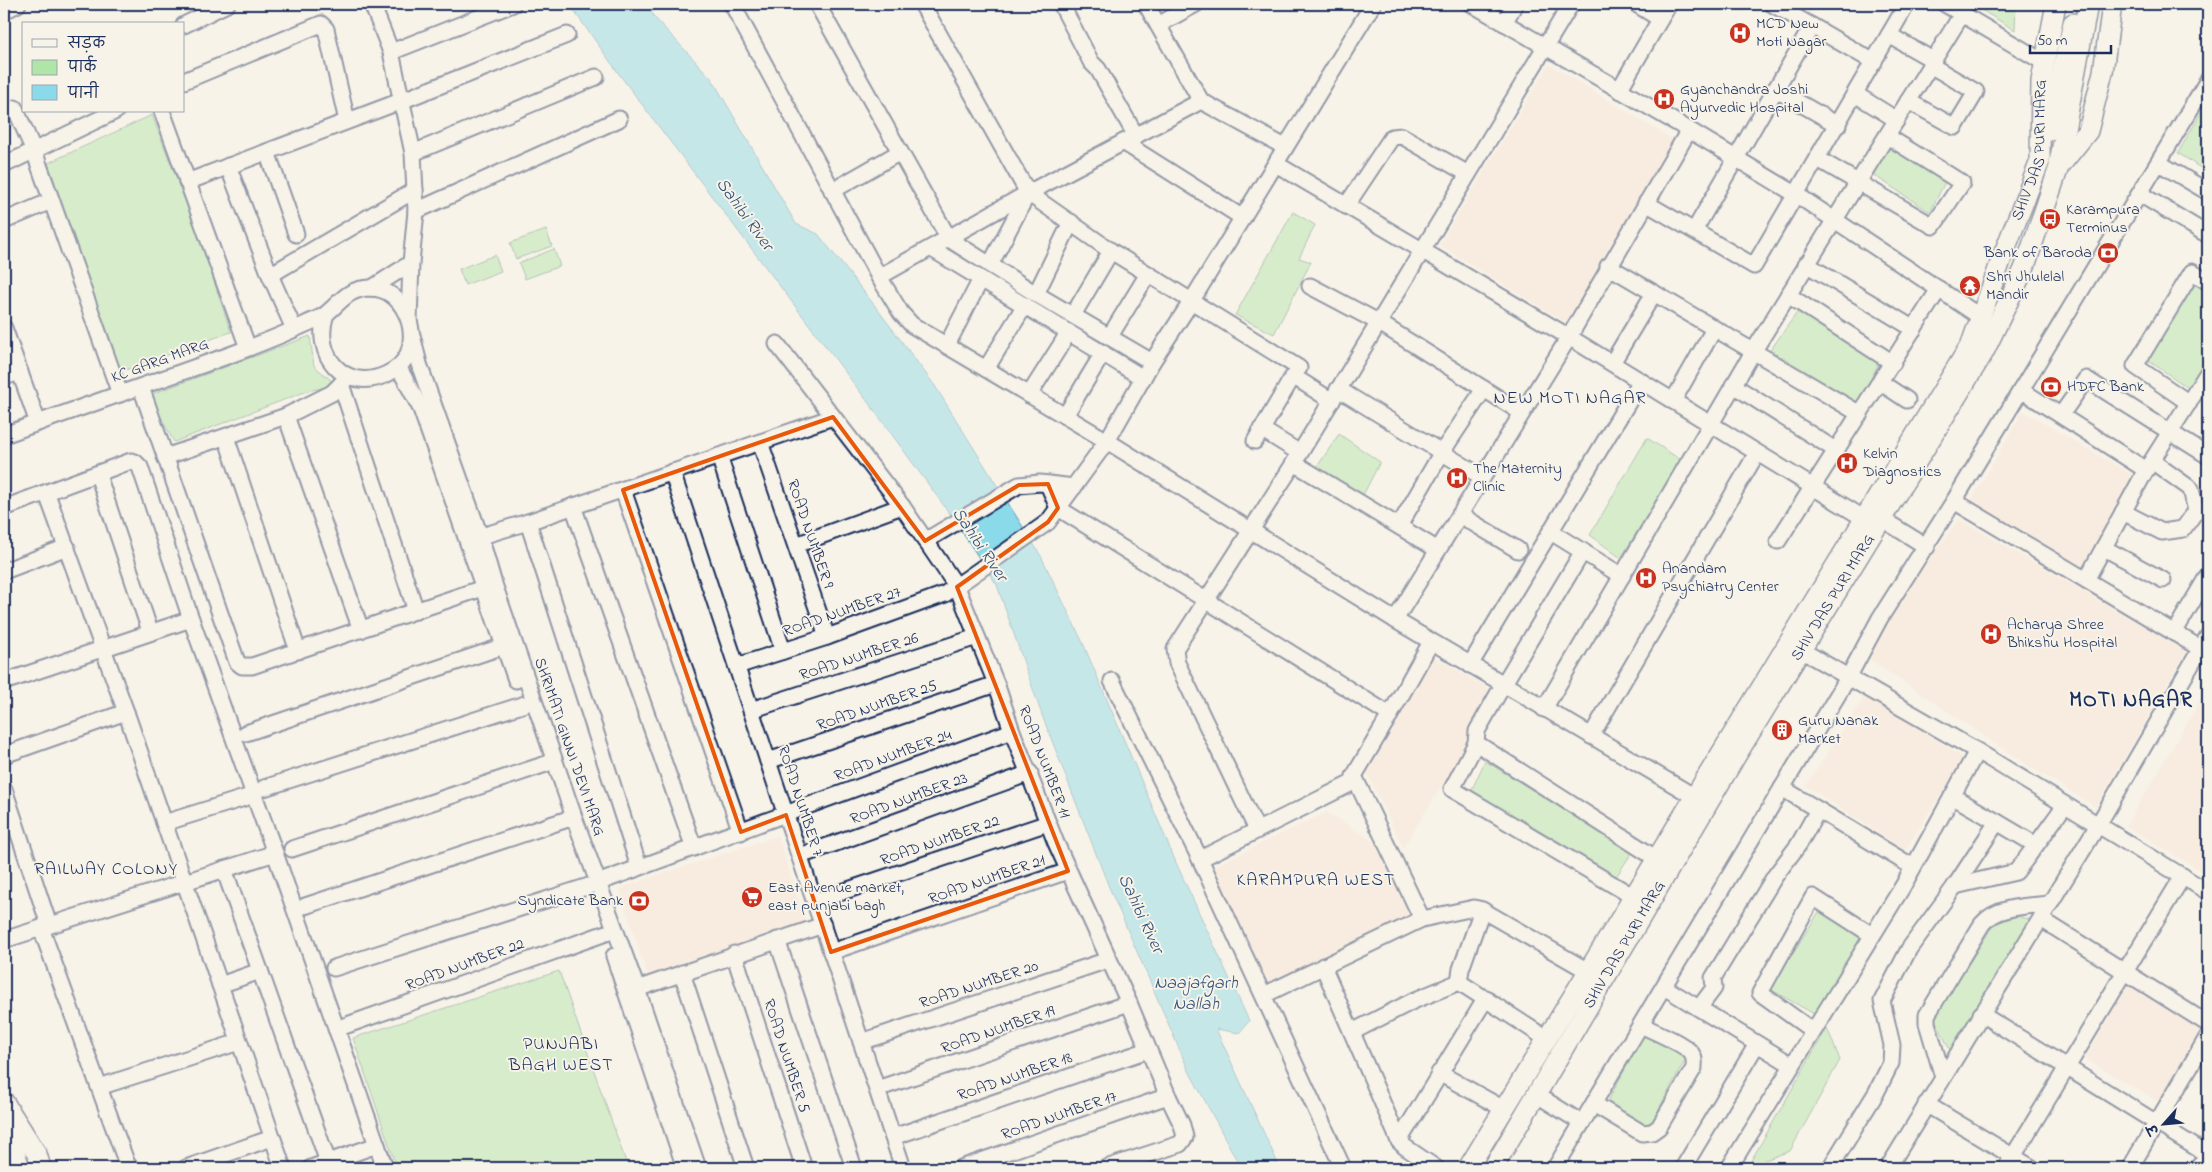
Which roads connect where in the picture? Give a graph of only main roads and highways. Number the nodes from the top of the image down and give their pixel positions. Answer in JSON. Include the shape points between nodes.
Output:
{"nodes":[{"id":1,"x":2056,"y":4,"type":"edge"},
{"id":2,"x":2075,"y":4,"type":"edge"},
{"id":3,"x":2088,"y":4,"type":"edge"},
{"id":4,"x":2112,"y":4,"type":"edge"},
{"id":5,"x":2040,"y":161,"type":"junction"},
{"id":6,"x":2058,"y":167,"type":"junction"},
{"id":7,"x":1873,"y":519,"type":"junction"},
{"id":8,"x":4,"y":1102,"type":"edge"},
{"id":9,"x":4,"y":1119,"type":"edge"},
{"id":10,"x":20,"y":1168,"type":"edge"},
{"id":11,"x":41,"y":1168,"type":"edge"},
{"id":12,"x":1468,"y":1168,"type":"edge"},
{"id":13,"x":1493,"y":1168,"type":"edge"}],
"edges":[{"from":1,"to":5,"type":"main road","name":"SHIV DAS PURI MARG","via":[[2041,81]]},
{"from":2,"to":5,"type":"main road"},
{"from":3,"to":6,"type":"main road"},
{"from":4,"to":6,"type":"main road","name":"SHIV DAS PURI MARG","via":[[2103,72],[2088,131]]},
{"from":5,"to":7,"type":"main road","name":"SHIV DAS PURI MARG","via":[[1971,344]]},
{"from":6,"to":7,"type":"main road","name":"SHIV DAS PURI MARG","via":[[2024,269],[1984,352]]},
{"from":7,"to":12,"type":"main road","name":"SHIV DAS PURI MARG","via":[[1695,797]]},
{"from":7,"to":13,"type":"main road","name":"SHIV DAS PURI MARG","via":[[1801,650]]},
{"from":8,"to":11,"type":"main road","via":[[37,1154]]},
{"from":9,"to":10,"type":"main road"}]}
